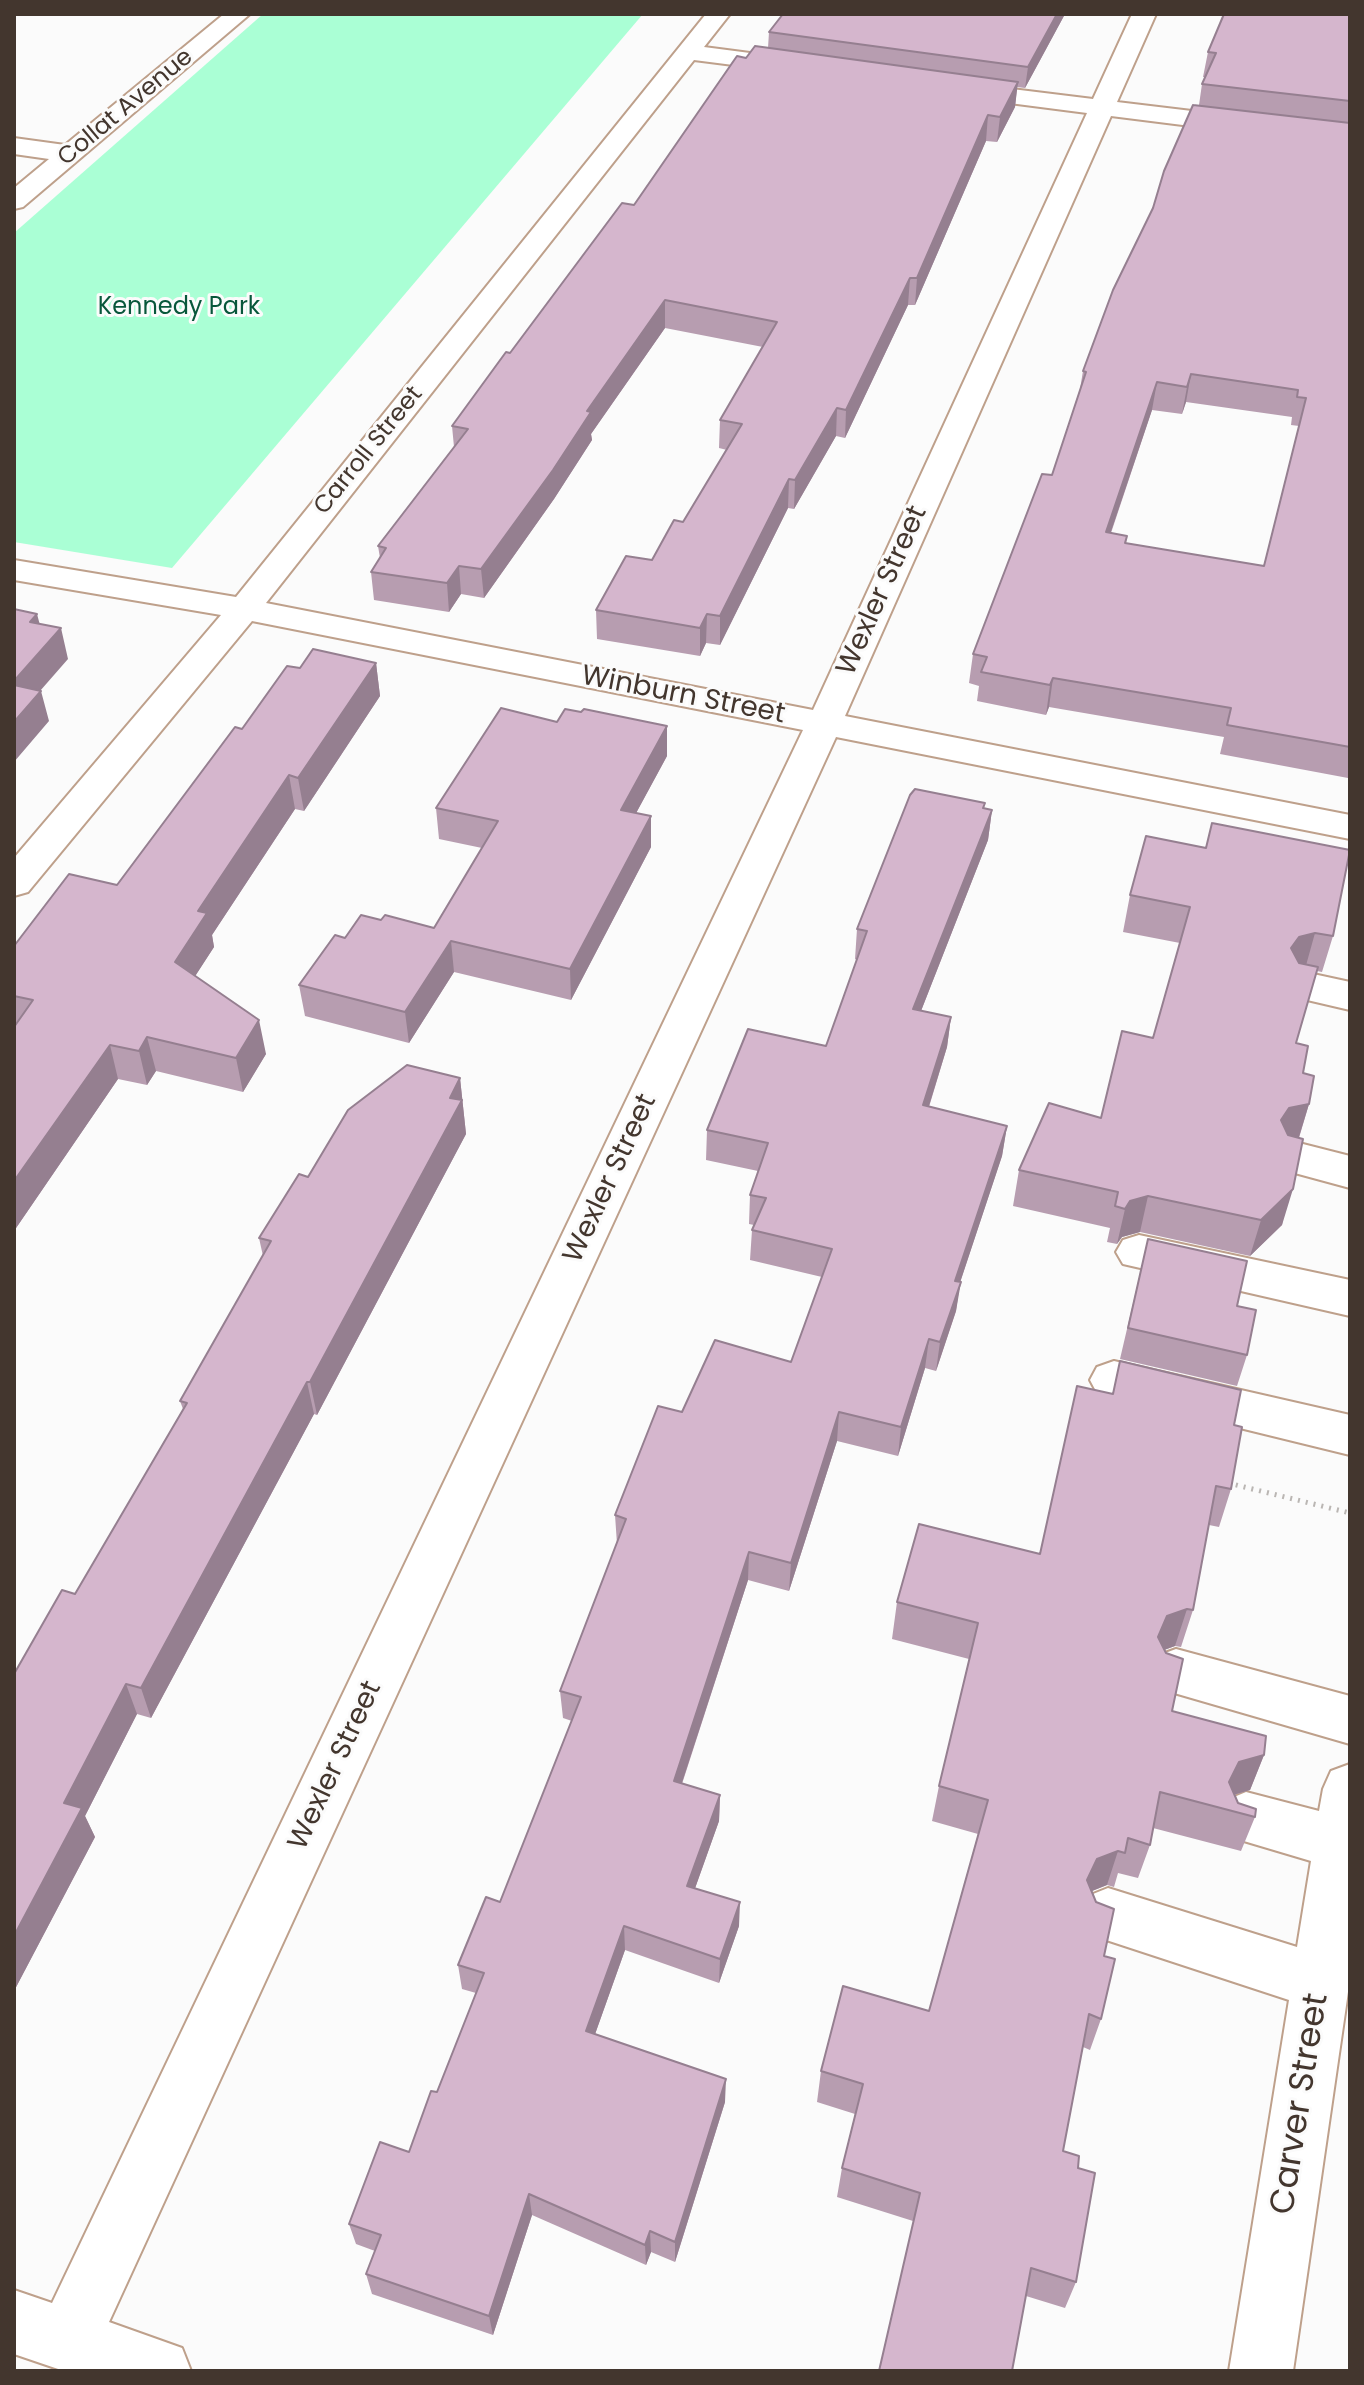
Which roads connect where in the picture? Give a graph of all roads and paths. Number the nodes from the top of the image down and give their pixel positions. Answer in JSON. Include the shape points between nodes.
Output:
{"nodes":[{"id":1,"x":238,"y":14,"type":"edge"},
{"id":2,"x":718,"y":14,"type":"edge"},
{"id":3,"x":1144,"y":14,"type":"edge"},
{"id":4,"x":689,"y":52,"type":"junction"},
{"id":5,"x":816,"y":69,"type":"edge"},
{"id":6,"x":926,"y":84,"type":"edge"},
{"id":7,"x":1101,"y":109,"type":"junction"},
{"id":8,"x":1350,"y":138,"type":"edge"},
{"id":9,"x":14,"y":146,"type":"edge"},
{"id":10,"x":71,"y":154,"type":"junction"},
{"id":11,"x":14,"y":201,"type":"edge"},
{"id":12,"x":14,"y":570,"type":"edge"},
{"id":13,"x":244,"y":609,"type":"junction"},
{"id":14,"x":824,"y":724,"type":"junction"},
{"id":15,"x":1350,"y":827,"type":"edge"},
{"id":16,"x":14,"y":883,"type":"edge"},
{"id":17,"x":1304,"y":986,"type":"edge"},
{"id":18,"x":1350,"y":996,"type":"edge"},
{"id":19,"x":1295,"y":1158,"type":"edge"},
{"id":20,"x":1350,"y":1172,"type":"edge"},
{"id":21,"x":1139,"y":1252,"type":"dead end"},
{"id":22,"x":1350,"y":1298,"type":"edge"},
{"id":23,"x":1114,"y":1380,"type":"edge"},
{"id":24,"x":1350,"y":1435,"type":"edge"},
{"id":25,"x":1227,"y":1483,"type":"edge"},
{"id":26,"x":1350,"y":1513,"type":"edge"},
{"id":27,"x":1176,"y":1672,"type":"edge"},
{"id":28,"x":1350,"y":1720,"type":"edge"},
{"id":29,"x":1346,"y":1816,"type":"edge"},
{"id":30,"x":1246,"y":1818,"type":"edge"},
{"id":31,"x":1108,"y":1915,"type":"edge"},
{"id":32,"x":1320,"y":1982,"type":"junction"},
{"id":33,"x":41,"y":2331,"type":"edge"},
{"id":34,"x":159,"y":2371,"type":"edge"},
{"id":35,"x":1261,"y":2371,"type":"edge"}],
"edges":[{"from":1,"to":10,"type":"street","name":"Collat Avenue"},
{"from":2,"to":4,"type":"street","name":"Carroll Street"},
{"from":3,"to":7,"type":"street","name":"Wexler Street"},
{"from":4,"to":5,"type":"street"},
{"from":4,"to":13,"type":"street","name":"Carroll Street"},
{"from":6,"to":7,"type":"street"},
{"from":7,"to":8,"type":"street"},
{"from":7,"to":14,"type":"street","name":"Wexler Street"},
{"from":9,"to":10,"type":"street"},
{"from":10,"to":11,"type":"street","name":"Collat Avenue"},
{"from":12,"to":13,"type":"street","name":"Winburn Street"},
{"from":13,"to":14,"type":"street","name":"Winburn Street"},
{"from":13,"to":16,"type":"street","name":"Carroll Street"},
{"from":14,"to":15,"type":"street","name":"Winburn Street"},
{"from":14,"to":33,"type":"street","name":"Wexler Street"},
{"from":17,"to":18,"type":"street"},
{"from":19,"to":20,"type":"street"},
{"from":21,"to":22,"type":"street"},
{"from":23,"to":24,"type":"street"},
{"from":25,"to":26,"type":"path"},
{"from":27,"to":28,"type":"street"},
{"from":29,"to":30,"type":"street"},
{"from":29,"to":32,"type":"street","name":"Carver Street"},
{"from":31,"to":32,"type":"street"},
{"from":32,"to":35,"type":"street","name":"Carver Street"},
{"from":33,"to":34,"type":"street"}]}
